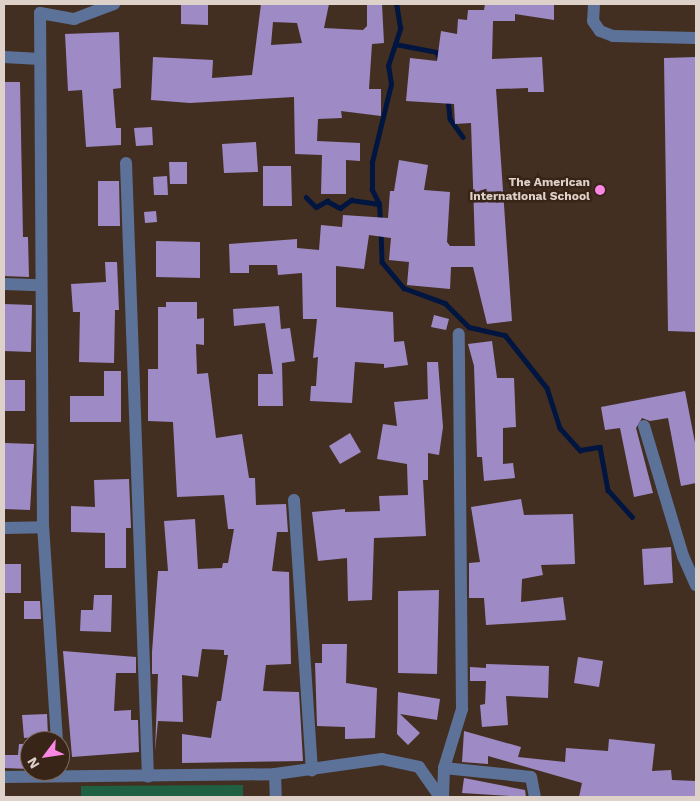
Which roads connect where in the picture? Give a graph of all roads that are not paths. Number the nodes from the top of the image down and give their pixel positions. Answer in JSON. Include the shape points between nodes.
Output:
{"nodes":[{"id":1,"x":114,"y":4,"type":"edge"},
{"id":2,"x":594,"y":4,"type":"edge"},
{"id":3,"x":40,"y":8,"type":"edge"},
{"id":4,"x":696,"y":38,"type":"edge"},
{"id":5,"x":4,"y":57,"type":"edge"},
{"id":6,"x":40,"y":59,"type":"junction"},
{"id":7,"x":126,"y":163,"type":"dead end"},
{"id":8,"x":4,"y":284,"type":"edge"},
{"id":9,"x":39,"y":285,"type":"junction"},
{"id":10,"x":459,"y":334,"type":"dead end"},
{"id":11,"x":644,"y":426,"type":"dead end"},
{"id":12,"x":294,"y":500,"type":"dead end"},
{"id":13,"x":4,"y":528,"type":"edge"},
{"id":14,"x":43,"y":528,"type":"junction"},
{"id":15,"x":696,"y":585,"type":"edge"},
{"id":16,"x":56,"y":731,"type":"edge"},
{"id":17,"x":444,"y":768,"type":"junction"},
{"id":18,"x":312,"y":770,"type":"junction"},
{"id":19,"x":70,"y":774,"type":"edge"},
{"id":20,"x":275,"y":774,"type":"junction"},
{"id":21,"x":20,"y":776,"type":"edge"},
{"id":22,"x":4,"y":777,"type":"edge"},
{"id":23,"x":148,"y":777,"type":"junction"},
{"id":24,"x":276,"y":797,"type":"edge"},
{"id":25,"x":442,"y":797,"type":"edge"},
{"id":26,"x":534,"y":797,"type":"edge"}],
"edges":[{"from":1,"to":3,"type":"street","via":[[74,19]]},
{"from":2,"to":4,"type":"street","via":[[593,21],[600,31],[613,36]]},
{"from":3,"to":6,"type":"street"},
{"from":5,"to":6,"type":"street"},
{"from":6,"to":9,"type":"street"},
{"from":7,"to":23,"type":"street"},
{"from":8,"to":9,"type":"street"},
{"from":9,"to":14,"type":"street"},
{"from":10,"to":17,"type":"street","via":[[462,709]]},
{"from":11,"to":15,"type":"street","via":[[683,556]]},
{"from":12,"to":18,"type":"street"},
{"from":13,"to":14,"type":"street"},
{"from":14,"to":16,"type":"street"},
{"from":17,"to":25,"type":"street"},
{"from":17,"to":26,"type":"street","via":[[531,776]]},
{"from":18,"to":20,"type":"street"},
{"from":18,"to":25,"type":"street","via":[[382,759],[419,767]]},
{"from":19,"to":23,"type":"street"},
{"from":20,"to":23,"type":"street"},
{"from":20,"to":24,"type":"street"},
{"from":21,"to":22,"type":"street"}]}
